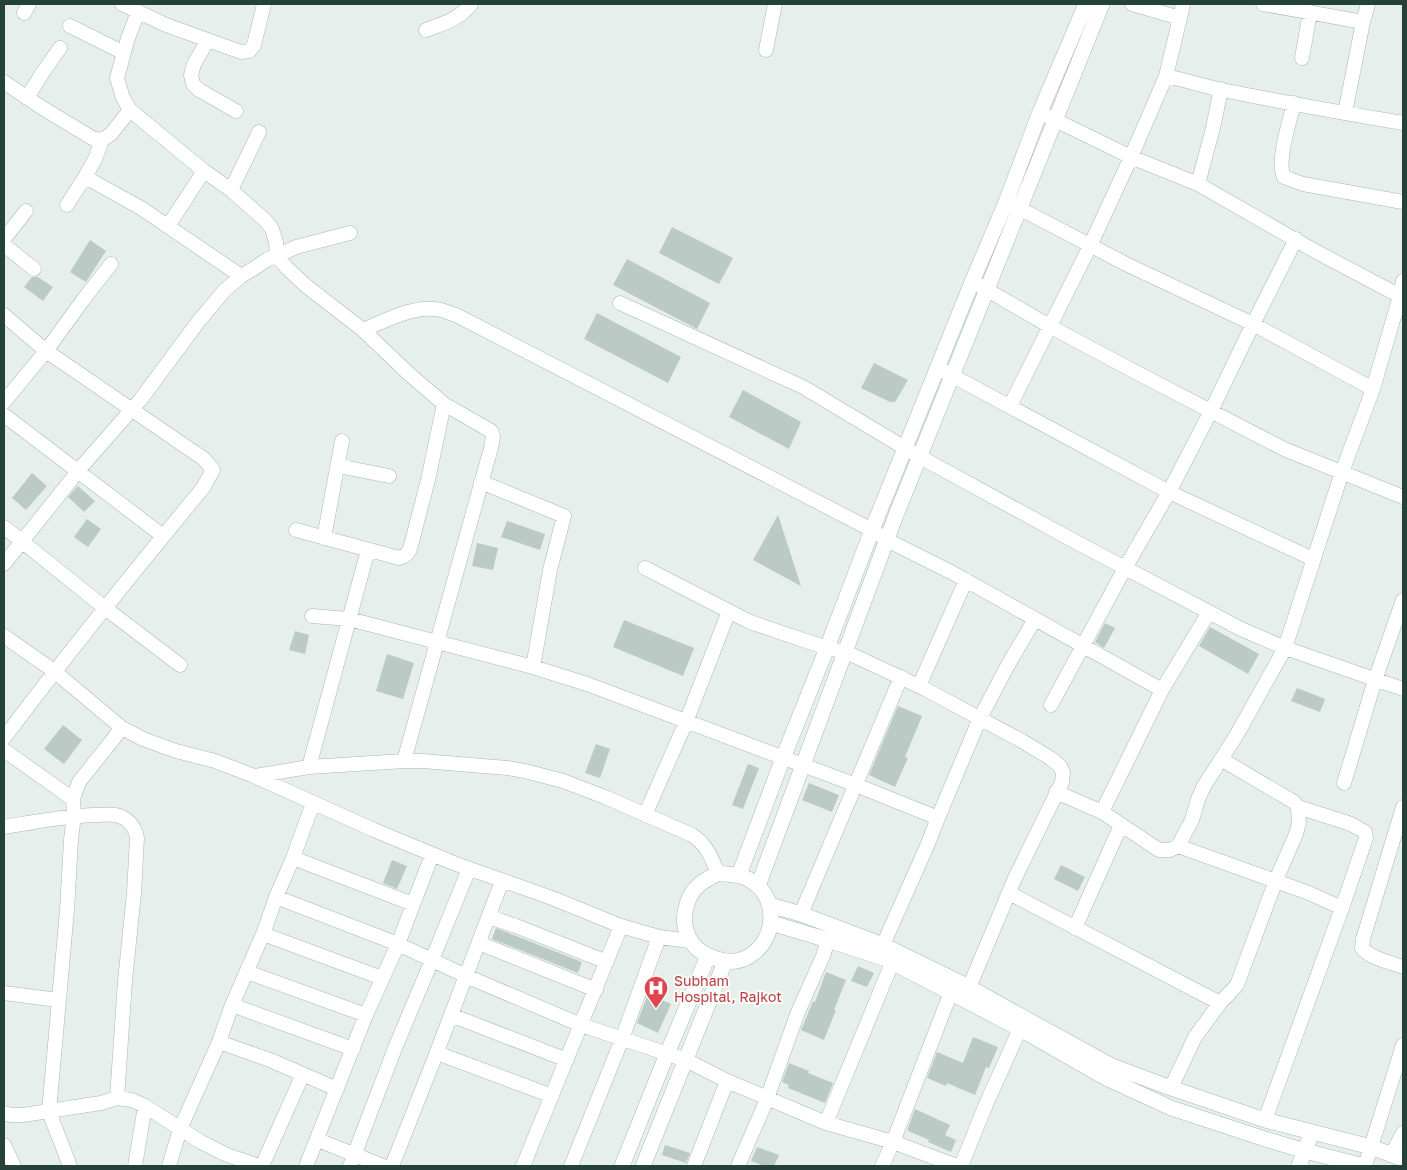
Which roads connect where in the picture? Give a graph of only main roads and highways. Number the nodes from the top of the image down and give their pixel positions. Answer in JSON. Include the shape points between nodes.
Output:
{"nodes":[{"id":1,"x":1086,"y":4,"type":"edge"},
{"id":2,"x":1102,"y":4,"type":"edge"},
{"id":3,"x":1013,"y":206,"type":"junction"},
{"id":4,"x":739,"y":875,"type":"junction"},
{"id":5,"x":758,"y":886,"type":"junction"},
{"id":6,"x":770,"y":905,"type":"junction"},
{"id":7,"x":771,"y":923,"type":"junction"},
{"id":8,"x":708,"y":956,"type":"junction"},
{"id":9,"x":725,"y":962,"type":"junction"},
{"id":10,"x":961,"y":993,"type":"junction"},
{"id":11,"x":1312,"y":1132,"type":"junction"},
{"id":12,"x":1305,"y":1151,"type":"junction"},
{"id":13,"x":1397,"y":1157,"type":"edge"},
{"id":14,"x":622,"y":1166,"type":"edge"},
{"id":15,"x":643,"y":1166,"type":"edge"},
{"id":16,"x":1299,"y":1166,"type":"edge"},
{"id":17,"x":1364,"y":1166,"type":"edge"}],
"edges":[{"from":1,"to":3,"type":"main road","via":[[1040,112]]},
{"from":2,"to":3,"type":"main road","via":[[1056,121]]},
{"from":3,"to":4,"type":"main road","via":[[972,282]]},
{"from":3,"to":5,"type":"main road","via":[[987,290],[887,540]]},
{"from":4,"to":5,"type":"main road"},
{"from":4,"to":8,"type":"main road","via":[[718,873],[698,885],[689,898],[684,912],[685,927],[690,941]]},
{"from":5,"to":6,"type":"main road"},
{"from":6,"to":7,"type":"main road"},
{"from":6,"to":10,"type":"main road","via":[[883,945]]},
{"from":7,"to":9,"type":"main road","via":[[768,936],[750,956]]},
{"from":7,"to":10,"type":"main road","via":[[886,959]]},
{"from":8,"to":9,"type":"main road"},
{"from":8,"to":14,"type":"main road"},
{"from":9,"to":15,"type":"main road"},
{"from":10,"to":11,"type":"main road","via":[[1008,1010],[1112,1066],[1265,1120]]},
{"from":10,"to":12,"type":"main road","via":[[1106,1078],[1171,1108]]},
{"from":11,"to":12,"type":"main road"},
{"from":11,"to":13,"type":"main road"},
{"from":12,"to":16,"type":"main road"},
{"from":12,"to":17,"type":"main road"}]}
